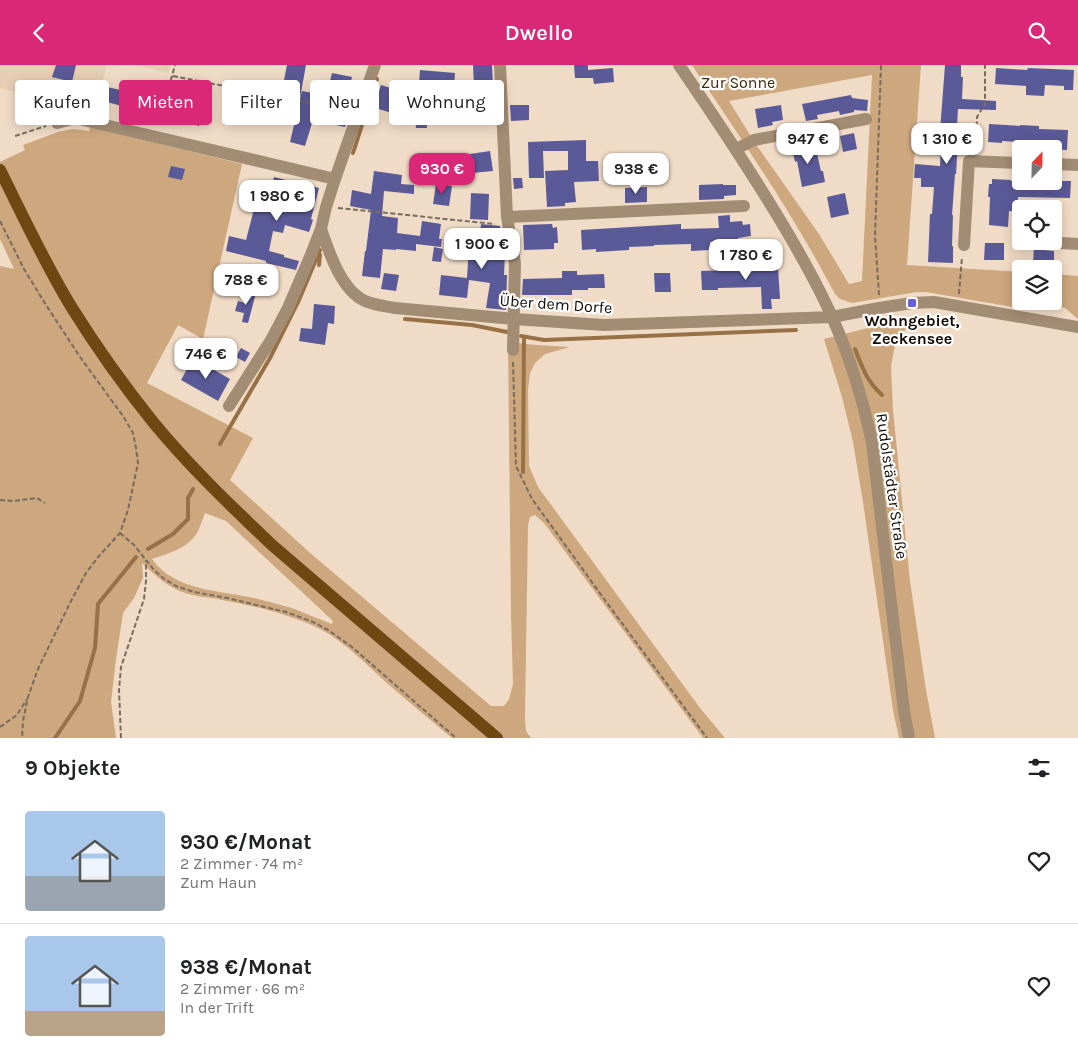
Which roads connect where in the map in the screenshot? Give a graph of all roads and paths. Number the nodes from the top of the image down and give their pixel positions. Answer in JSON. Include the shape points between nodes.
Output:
{"nodes":[{"id":1,"x":175,"y":65,"type":"edge"},
{"id":2,"x":375,"y":65,"type":"edge"},
{"id":3,"x":500,"y":65,"type":"edge"},
{"id":4,"x":679,"y":65,"type":"edge"},
{"id":5,"x":881,"y":65,"type":"edge"},
{"id":6,"x":985,"y":65,"type":"edge"},
{"id":7,"x":173,"y":76,"type":"junction"},
{"id":8,"x":370,"y":80,"type":"edge"},
{"id":9,"x":310,"y":103,"type":"edge"},
{"id":10,"x":866,"y":119,"type":"dead end"},
{"id":11,"x":50,"y":125,"type":"edge"},
{"id":12,"x":106,"y":125,"type":"edge"},
{"id":13,"x":354,"y":125,"type":"edge"},
{"id":14,"x":156,"y":136,"type":"junction"},
{"id":15,"x":15,"y":137,"type":"dead end"},
{"id":16,"x":736,"y":149,"type":"junction"},
{"id":17,"x":972,"y":162,"type":"junction"},
{"id":18,"x":1012,"y":163,"type":"edge"},
{"id":19,"x":1062,"y":164,"type":"edge"},
{"id":20,"x":1078,"y":165,"type":"edge"},
{"id":21,"x":0,"y":170,"type":"edge"},
{"id":22,"x":335,"y":179,"type":"junction"},
{"id":23,"x":744,"y":206,"type":"dead end"},
{"id":24,"x":326,"y":207,"type":"junction"},
{"id":25,"x":507,"y":217,"type":"junction"},
{"id":26,"x":0,"y":221,"type":"edge"},
{"id":27,"x":495,"y":224,"type":"dead end"},
{"id":28,"x":321,"y":229,"type":"junction"},
{"id":29,"x":1062,"y":243,"type":"edge"},
{"id":30,"x":1078,"y":244,"type":"edge"},
{"id":31,"x":964,"y":245,"type":"joint"},
{"id":32,"x":960,"y":291,"type":"dead end"},
{"id":33,"x":879,"y":308,"type":"junction"},
{"id":34,"x":832,"y":317,"type":"junction"},
{"id":35,"x":514,"y":319,"type":"junction"},
{"id":36,"x":1078,"y":327,"type":"edge"},
{"id":37,"x":513,"y":350,"type":"joint"},
{"id":38,"x":229,"y":406,"type":"dead end"},
{"id":39,"x":0,"y":500,"type":"edge"},
{"id":40,"x":45,"y":503,"type":"dead end"},
{"id":41,"x":120,"y":533,"type":"junction"},
{"id":42,"x":146,"y":560,"type":"junction"},
{"id":43,"x":28,"y":697,"type":"junction"},
{"id":44,"x":0,"y":727,"type":"edge"},
{"id":45,"x":22,"y":738,"type":"edge"},
{"id":46,"x":121,"y":738,"type":"edge"},
{"id":47,"x":456,"y":738,"type":"edge"},
{"id":48,"x":497,"y":738,"type":"edge"},
{"id":49,"x":708,"y":738,"type":"edge"},
{"id":50,"x":909,"y":738,"type":"edge"}],
"edges":[{"from":1,"to":7,"type":"path"},
{"from":2,"to":8,"type":"street"},
{"from":3,"to":25,"type":"street"},
{"from":4,"to":16,"type":"street","name":"Rudolstädter Straße"},
{"from":5,"to":33,"type":"path","via":[[875,236]]},
{"from":6,"to":17,"type":"path","via":[[985,104],[977,117]]},
{"from":7,"to":9,"type":"path"},
{"from":7,"to":14,"type":"path"},
{"from":10,"to":16,"type":"street","via":[[754,140]]},
{"from":11,"to":15,"type":"path"},
{"from":12,"to":14,"type":"street"},
{"from":13,"to":22,"type":"street"},
{"from":14,"to":22,"type":"street"},
{"from":16,"to":34,"type":"street","name":"Rudolstädter Straße","via":[[809,269]]},
{"from":17,"to":18,"type":"street"},
{"from":17,"to":31,"type":"street"},
{"from":19,"to":20,"type":"street"},
{"from":21,"to":48,"type":"main road","via":[[71,306],[154,423],[210,485],[272,545]]},
{"from":22,"to":24,"type":"street"},
{"from":23,"to":25,"type":"street"},
{"from":24,"to":27,"type":"path"},
{"from":24,"to":28,"type":"street"},
{"from":25,"to":35,"type":"street","via":[[515,263]]},
{"from":26,"to":41,"type":"path","via":[[46,305],[132,433],[138,463]]},
{"from":28,"to":35,"type":"street","name":"Über dem Dorfe","via":[[344,282],[364,300],[395,308]]},
{"from":28,"to":38,"type":"street","via":[[271,340]]},
{"from":29,"to":30,"type":"street"},
{"from":31,"to":32,"type":"path"},
{"from":33,"to":34,"type":"street","name":"Über dem Dorfe"},
{"from":33,"to":36,"type":"street","name":"Über dem Dorfe","via":[[934,302]]},
{"from":34,"to":35,"type":"street","name":"Über dem Dorfe","via":[[604,325]]},
{"from":34,"to":50,"type":"street","name":"Rudolstädter Straße","via":[[855,379],[872,443]]},
{"from":35,"to":37,"type":"street"},
{"from":37,"to":49,"type":"path","via":[[516,466],[532,499]]},
{"from":39,"to":40,"type":"path","via":[[37,498]]},
{"from":41,"to":42,"type":"path"},
{"from":41,"to":43,"type":"path","via":[[86,573],[42,661]]},
{"from":42,"to":46,"type":"path","via":[[144,599],[121,667]]},
{"from":42,"to":47,"type":"path","via":[[176,586],[286,612],[328,630]]},
{"from":43,"to":44,"type":"path","via":[[17,715]]},
{"from":43,"to":45,"type":"path"}]}
